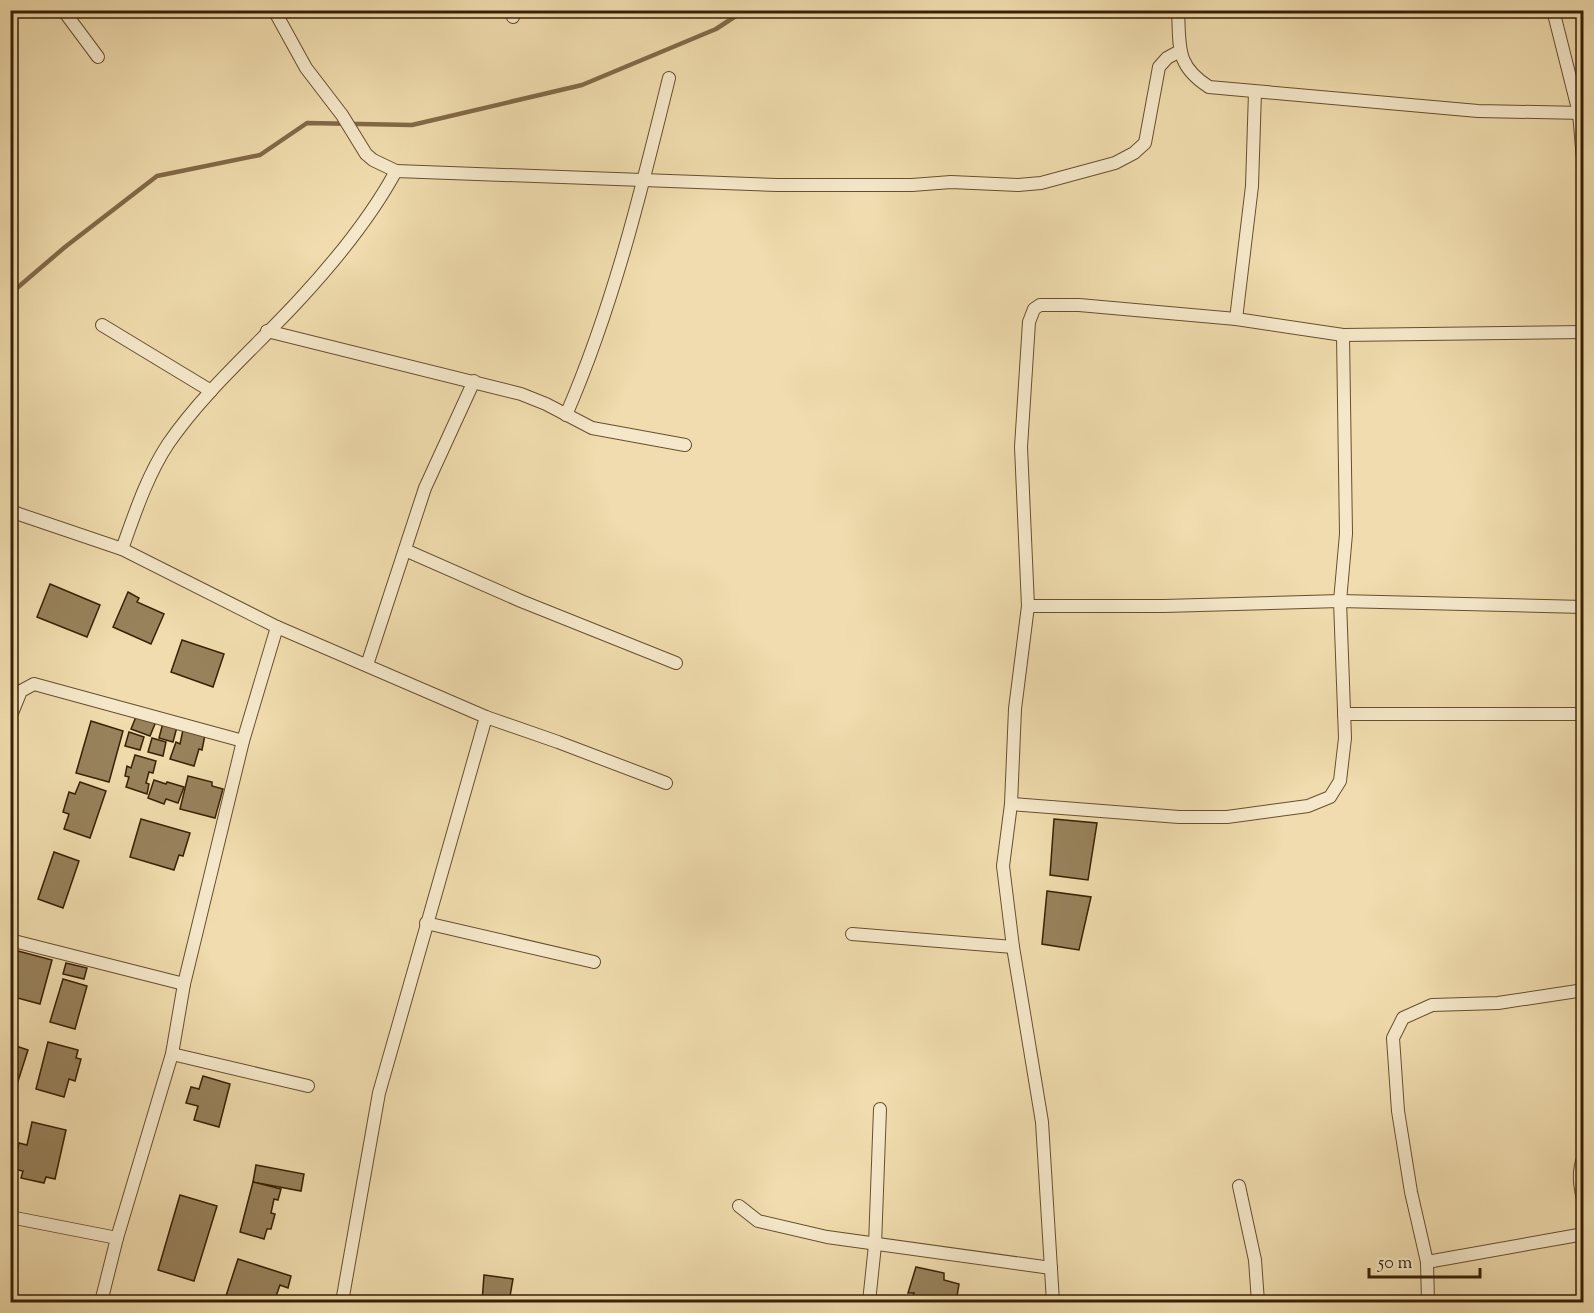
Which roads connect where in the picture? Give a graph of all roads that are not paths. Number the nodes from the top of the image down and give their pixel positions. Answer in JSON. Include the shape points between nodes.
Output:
{"nodes":[{"id":1,"x":63,"y":10,"type":"edge"},
{"id":2,"x":274,"y":10,"type":"edge"},
{"id":3,"x":1178,"y":10,"type":"edge"},
{"id":4,"x":1553,"y":10,"type":"edge"},
{"id":5,"x":1180,"y":51,"type":"junction"},
{"id":6,"x":99,"y":57,"type":"dead end"},
{"id":7,"x":669,"y":78,"type":"dead end"},
{"id":8,"x":1255,"y":92,"type":"junction"},
{"id":9,"x":1581,"y":113,"type":"edge"},
{"id":10,"x":396,"y":171,"type":"junction"},
{"id":11,"x":1584,"y":171,"type":"edge"},
{"id":12,"x":644,"y":179,"type":"junction"},
{"id":13,"x":1236,"y":319,"type":"junction"},
{"id":14,"x":102,"y":325,"type":"dead end"},
{"id":15,"x":267,"y":331,"type":"junction"},
{"id":16,"x":1584,"y":332,"type":"edge"},
{"id":17,"x":1343,"y":335,"type":"junction"},
{"id":18,"x":474,"y":381,"type":"junction"},
{"id":19,"x":211,"y":391,"type":"junction"},
{"id":20,"x":566,"y":415,"type":"junction"},
{"id":21,"x":685,"y":445,"type":"dead end"},
{"id":22,"x":10,"y":511,"type":"edge"},
{"id":23,"x":122,"y":549,"type":"junction"},
{"id":24,"x":405,"y":550,"type":"junction"},
{"id":25,"x":1340,"y":601,"type":"junction"},
{"id":26,"x":1028,"y":606,"type":"junction"},
{"id":27,"x":1584,"y":607,"type":"edge"},
{"id":28,"x":277,"y":627,"type":"junction"},
{"id":29,"x":676,"y":663,"type":"dead end"},
{"id":30,"x":367,"y":665,"type":"junction"},
{"id":31,"x":1344,"y":714,"type":"junction"},
{"id":32,"x":1584,"y":714,"type":"edge"},
{"id":33,"x":486,"y":717,"type":"junction"},
{"id":34,"x":10,"y":718,"type":"edge"},
{"id":35,"x":243,"y":741,"type":"junction"},
{"id":36,"x":666,"y":783,"type":"dead end"},
{"id":37,"x":1011,"y":804,"type":"junction"},
{"id":38,"x":426,"y":923,"type":"junction"},
{"id":39,"x":852,"y":934,"type":"dead end"},
{"id":40,"x":10,"y":940,"type":"edge"},
{"id":41,"x":1013,"y":947,"type":"junction"},
{"id":42,"x":594,"y":962,"type":"dead end"},
{"id":43,"x":184,"y":984,"type":"junction"},
{"id":44,"x":1584,"y":990,"type":"edge"},
{"id":45,"x":172,"y":1054,"type":"junction"},
{"id":46,"x":308,"y":1086,"type":"dead end"},
{"id":47,"x":880,"y":1109,"type":"dead end"},
{"id":48,"x":1584,"y":1156,"type":"edge"},
{"id":49,"x":1239,"y":1186,"type":"dead end"},
{"id":50,"x":1584,"y":1204,"type":"edge"},
{"id":51,"x":739,"y":1206,"type":"dead end"},
{"id":52,"x":10,"y":1217,"type":"edge"},
{"id":53,"x":1584,"y":1234,"type":"edge"},
{"id":54,"x":117,"y":1238,"type":"junction"},
{"id":55,"x":875,"y":1245,"type":"junction"},
{"id":56,"x":1427,"y":1262,"type":"junction"},
{"id":57,"x":1051,"y":1268,"type":"junction"},
{"id":58,"x":101,"y":1302,"type":"edge"},
{"id":59,"x":342,"y":1302,"type":"edge"},
{"id":60,"x":869,"y":1302,"type":"edge"},
{"id":61,"x":1053,"y":1302,"type":"edge"},
{"id":62,"x":1258,"y":1302,"type":"edge"},
{"id":63,"x":1428,"y":1302,"type":"edge"}],
"edges":[{"from":1,"to":6,"type":"street"},
{"from":2,"to":10,"type":"street","via":[[306,68],[366,154]]},
{"from":3,"to":5,"type":"street"},
{"from":4,"to":9,"type":"street"},
{"from":5,"to":8,"type":"street","via":[[1186,67],[1209,87]]},
{"from":5,"to":12,"type":"street","via":[[1167,57],[1159,67],[1145,143],[1115,163],[1041,183],[777,185]]},
{"from":7,"to":12,"type":"street"},
{"from":8,"to":9,"type":"street","via":[[1478,111]]},
{"from":8,"to":13,"type":"street","via":[[1252,186]]},
{"from":9,"to":11,"type":"street"},
{"from":10,"to":12,"type":"street"},
{"from":10,"to":15,"type":"street","via":[[383,195],[337,256]]},
{"from":12,"to":20,"type":"street","via":[[612,291]]},
{"from":13,"to":17,"type":"street"},
{"from":13,"to":26,"type":"street","via":[[1079,305],[1040,305],[1034,309],[1029,322],[1021,447]]},
{"from":14,"to":19,"type":"street"},
{"from":15,"to":18,"type":"street"},
{"from":15,"to":19,"type":"street"},
{"from":16,"to":17,"type":"street"},
{"from":17,"to":25,"type":"street","via":[[1346,534]]},
{"from":18,"to":20,"type":"street","via":[[521,394]]},
{"from":18,"to":24,"type":"street","via":[[425,488]]},
{"from":19,"to":23,"type":"street","via":[[168,444],[153,470]]},
{"from":20,"to":21,"type":"street","via":[[592,428]]},
{"from":22,"to":23,"type":"street"},
{"from":23,"to":28,"type":"street"},
{"from":24,"to":29,"type":"street","via":[[521,602]]},
{"from":24,"to":30,"type":"street"},
{"from":25,"to":26,"type":"street"},
{"from":25,"to":27,"type":"street"},
{"from":25,"to":31,"type":"street"},
{"from":26,"to":37,"type":"street","via":[[1015,709]]},
{"from":28,"to":30,"type":"street"},
{"from":28,"to":35,"type":"street"},
{"from":30,"to":33,"type":"street"},
{"from":31,"to":32,"type":"street"},
{"from":31,"to":37,"type":"street","via":[[1340,781],[1330,797],[1308,806],[1227,818]]},
{"from":33,"to":36,"type":"street"},
{"from":33,"to":38,"type":"street"},
{"from":34,"to":35,"type":"street","via":[[21,691],[34,684]]},
{"from":35,"to":43,"type":"street"},
{"from":37,"to":41,"type":"street","via":[[1003,866]]},
{"from":38,"to":42,"type":"street"},
{"from":38,"to":59,"type":"street","via":[[379,1093]]},
{"from":39,"to":41,"type":"street"},
{"from":40,"to":43,"type":"street"},
{"from":41,"to":57,"type":"street","via":[[1042,1122]]},
{"from":43,"to":45,"type":"street"},
{"from":44,"to":56,"type":"street","via":[[1498,1003],[1432,1005],[1403,1018],[1393,1038],[1398,1111]]},
{"from":45,"to":46,"type":"street"},
{"from":45,"to":54,"type":"street"},
{"from":47,"to":55,"type":"street"},
{"from":48,"to":50,"type":"street","via":[[1580,1178]]},
{"from":49,"to":62,"type":"street","via":[[1255,1260]]},
{"from":51,"to":55,"type":"street","via":[[758,1221]]},
{"from":52,"to":54,"type":"street"},
{"from":53,"to":56,"type":"street"},
{"from":54,"to":58,"type":"street"},
{"from":55,"to":57,"type":"street"},
{"from":55,"to":60,"type":"street"},
{"from":56,"to":63,"type":"street"},
{"from":57,"to":61,"type":"street"}]}
